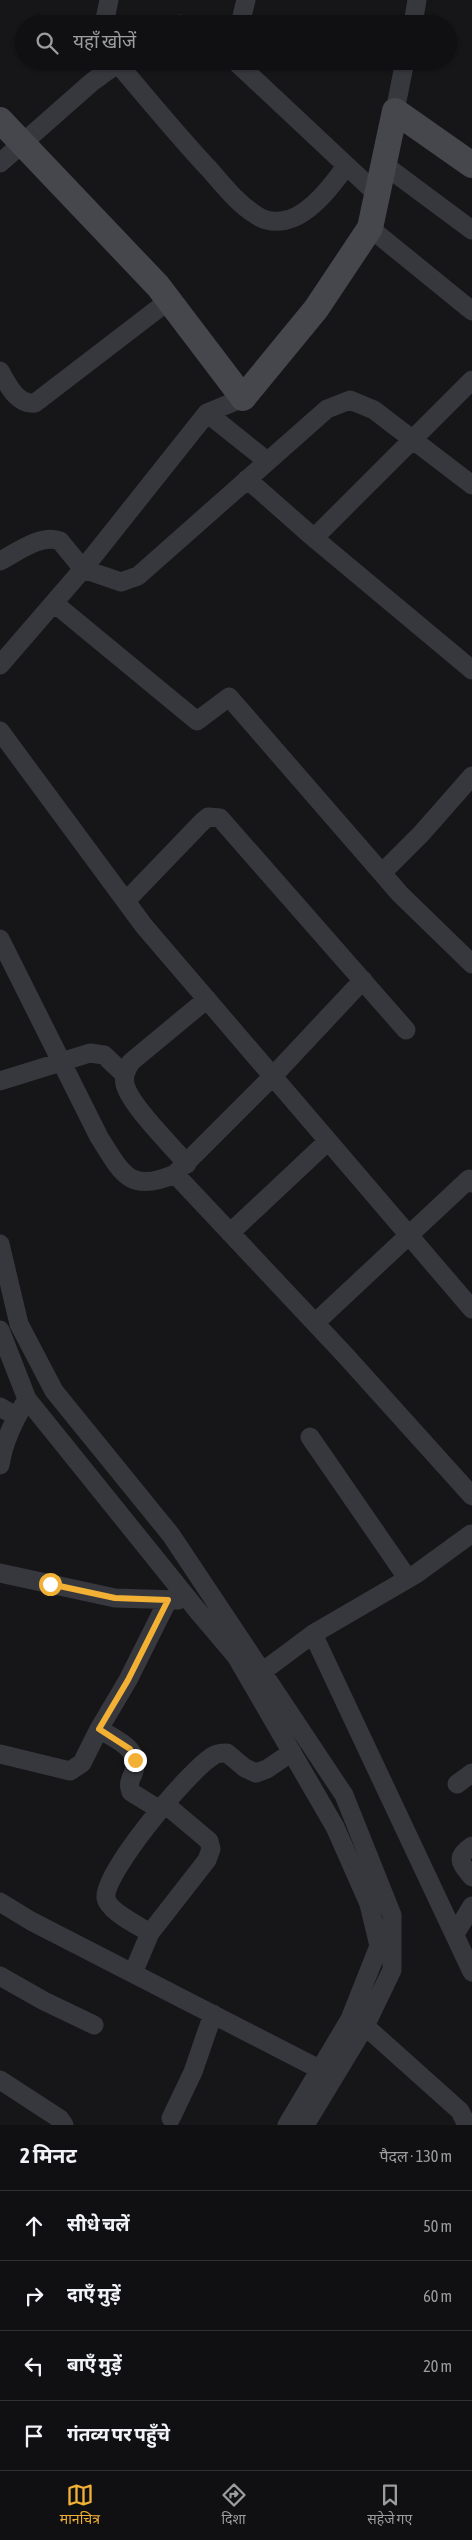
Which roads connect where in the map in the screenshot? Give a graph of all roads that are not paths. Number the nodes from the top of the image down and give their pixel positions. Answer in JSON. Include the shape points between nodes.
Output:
{"nodes":[{"id":1,"x":108,"y":0,"type":"edge"},
{"id":2,"x":246,"y":0,"type":"edge"},
{"id":3,"x":418,"y":0,"type":"edge"},
{"id":4,"x":106,"y":15,"type":"edge"},
{"id":5,"x":242,"y":15,"type":"edge"},
{"id":6,"x":414,"y":15,"type":"edge"},
{"id":7,"x":94,"y":70,"type":"edge"},
{"id":8,"x":108,"y":70,"type":"edge"},
{"id":9,"x":126,"y":70,"type":"edge"},
{"id":10,"x":245,"y":70,"type":"edge"},
{"id":11,"x":403,"y":70,"type":"edge"},
{"id":12,"x":92,"y":82,"type":"junction"},
{"id":13,"x":395,"y":111,"type":"junction"},
{"id":14,"x":0,"y":120,"type":"edge"},
{"id":15,"x":24,"y":143,"type":"junction"},
{"id":16,"x":0,"y":163,"type":"edge"},
{"id":17,"x":383,"y":164,"type":"junction"},
{"id":18,"x":472,"y":165,"type":"edge"},
{"id":19,"x":346,"y":166,"type":"junction"},
{"id":20,"x":378,"y":196,"type":"junction"},
{"id":21,"x":370,"y":228,"type":"junction"},
{"id":22,"x":472,"y":230,"type":"edge"},
{"id":23,"x":168,"y":301,"type":"junction"},
{"id":24,"x":472,"y":311,"type":"edge"},
{"id":25,"x":0,"y":371,"type":"edge"},
{"id":26,"x":471,"y":384,"type":"edge"},
{"id":27,"x":243,"y":398,"type":"junction"},
{"id":28,"x":207,"y":413,"type":"junction"},
{"id":29,"x":412,"y":439,"type":"junction"},
{"id":30,"x":266,"y":462,"type":"junction"},
{"id":31,"x":247,"y":479,"type":"junction"},
{"id":32,"x":472,"y":485,"type":"edge"},
{"id":33,"x":314,"y":538,"type":"junction"},
{"id":34,"x":0,"y":561,"type":"edge"},
{"id":35,"x":83,"y":569,"type":"junction"},
{"id":36,"x":54,"y":603,"type":"junction"},
{"id":37,"x":0,"y":665,"type":"edge"},
{"id":38,"x":472,"y":670,"type":"edge"},
{"id":39,"x":0,"y":731,"type":"edge"},
{"id":40,"x":472,"y":776,"type":"edge"},
{"id":41,"x":382,"y":873,"type":"junction"},
{"id":42,"x":126,"y":901,"type":"junction"},
{"id":43,"x":0,"y":939,"type":"edge"},
{"id":44,"x":472,"y":964,"type":"edge"},
{"id":45,"x":363,"y":980,"type":"junction"},
{"id":46,"x":207,"y":999,"type":"junction"},
{"id":47,"x":406,"y":1030,"type":"dead end"},
{"id":48,"x":61,"y":1061,"type":"junction"},
{"id":49,"x":124,"y":1074,"type":"junction"},
{"id":50,"x":273,"y":1076,"type":"junction"},
{"id":51,"x":0,"y":1081,"type":"edge"},
{"id":52,"x":328,"y":1141,"type":"junction"},
{"id":53,"x":181,"y":1169,"type":"junction"},
{"id":54,"x":471,"y":1180,"type":"edge"},
{"id":55,"x":230,"y":1233,"type":"junction"},
{"id":56,"x":409,"y":1236,"type":"junction"},
{"id":57,"x":0,"y":1244,"type":"edge"},
{"id":58,"x":472,"y":1309,"type":"edge"},
{"id":59,"x":315,"y":1323,"type":"junction"},
{"id":60,"x":0,"y":1330,"type":"edge"},
{"id":61,"x":27,"y":1398,"type":"junction"},
{"id":62,"x":0,"y":1407,"type":"edge"},
{"id":63,"x":17,"y":1417,"type":"junction"},
{"id":64,"x":310,"y":1437,"type":"dead end"},
{"id":65,"x":0,"y":1465,"type":"edge"},
{"id":66,"x":472,"y":1496,"type":"edge"},
{"id":67,"x":472,"y":1534,"type":"edge"},
{"id":68,"x":0,"y":1573,"type":"edge"},
{"id":69,"x":408,"y":1579,"type":"junction"},
{"id":70,"x":168,"y":1600,"type":"junction"},
{"id":71,"x":188,"y":1600,"type":"junction"},
{"id":72,"x":313,"y":1634,"type":"junction"},
{"id":73,"x":262,"y":1672,"type":"junction"},
{"id":74,"x":99,"y":1729,"type":"junction"},
{"id":75,"x":292,"y":1752,"type":"junction"},
{"id":76,"x":0,"y":1754,"type":"edge"},
{"id":77,"x":163,"y":1807,"type":"junction"},
{"id":78,"x":472,"y":1846,"type":"edge"},
{"id":79,"x":472,"y":1877,"type":"edge"},
{"id":80,"x":0,"y":1902,"type":"edge"},
{"id":81,"x":472,"y":1906,"type":"edge"},
{"id":82,"x":150,"y":1933,"type":"junction"},
{"id":83,"x":455,"y":1934,"type":"junction"},
{"id":84,"x":472,"y":1972,"type":"edge"},
{"id":85,"x":133,"y":1973,"type":"junction"},
{"id":86,"x":0,"y":1976,"type":"edge"},
{"id":87,"x":213,"y":2014,"type":"junction"},
{"id":88,"x":357,"y":2023,"type":"junction"},
{"id":89,"x":94,"y":2025,"type":"dead end"},
{"id":90,"x":321,"y":2070,"type":"junction"},
{"id":91,"x":0,"y":2080,"type":"edge"},
{"id":92,"x":171,"y":2118,"type":"dead end"},
{"id":93,"x":64,"y":2125,"type":"edge"},
{"id":94,"x":287,"y":2125,"type":"edge"},
{"id":95,"x":305,"y":2125,"type":"edge"},
{"id":96,"x":467,"y":2125,"type":"edge"}],
"edges":[{"from":1,"to":4,"type":"street"},
{"from":2,"to":5,"type":"street"},
{"from":3,"to":6,"type":"street"},
{"from":7,"to":12,"type":"street"},
{"from":8,"to":12,"type":"street"},
{"from":9,"to":19,"type":"street","via":[[191,150],[242,205],[258,217],[283,222],[298,215],[329,191]]},
{"from":10,"to":19,"type":"street"},
{"from":11,"to":13,"type":"street"},
{"from":12,"to":15,"type":"street"},
{"from":13,"to":17,"type":"main road"},
{"from":13,"to":18,"type":"main road"},
{"from":14,"to":15,"type":"main road"},
{"from":15,"to":16,"type":"street"},
{"from":15,"to":23,"type":"main road","via":[[158,286]]},
{"from":17,"to":20,"type":"main road"},
{"from":17,"to":22,"type":"street"},
{"from":19,"to":20,"type":"street"},
{"from":20,"to":21,"type":"main road"},
{"from":21,"to":24,"type":"street"},
{"from":21,"to":27,"type":"main road","via":[[316,309]]},
{"from":23,"to":25,"type":"street","via":[[35,403],[19,400]]},
{"from":23,"to":27,"type":"main road"},
{"from":26,"to":29,"type":"street"},
{"from":27,"to":28,"type":"street"},
{"from":28,"to":30,"type":"street"},
{"from":28,"to":35,"type":"street"},
{"from":29,"to":30,"type":"street","via":[[374,410],[350,400],[328,409]]},
{"from":29,"to":32,"type":"street"},
{"from":29,"to":33,"type":"street"},
{"from":30,"to":31,"type":"street"},
{"from":31,"to":33,"type":"street"},
{"from":31,"to":35,"type":"street","via":[[138,576],[122,582]]},
{"from":33,"to":38,"type":"street"},
{"from":34,"to":35,"type":"street","via":[[43,540],[55,538]]},
{"from":35,"to":36,"type":"street"},
{"from":36,"to":37,"type":"street"},
{"from":36,"to":41,"type":"street","via":[[197,721],[229,697]]},
{"from":39,"to":42,"type":"street"},
{"from":40,"to":41,"type":"street"},
{"from":41,"to":44,"type":"street"},
{"from":42,"to":45,"type":"street","via":[[202,822],[208,817],[220,818]]},
{"from":42,"to":46,"type":"street"},
{"from":43,"to":48,"type":"street"},
{"from":45,"to":47,"type":"street"},
{"from":45,"to":50,"type":"street"},
{"from":46,"to":49,"type":"street","via":[[131,1062]]},
{"from":46,"to":50,"type":"street"},
{"from":48,"to":49,"type":"street","via":[[98,1053]]},
{"from":48,"to":51,"type":"street"},
{"from":48,"to":53,"type":"street","via":[[99,1137],[119,1168],[140,1183],[158,1182]]},
{"from":49,"to":53,"type":"street","via":[[132,1099]]},
{"from":50,"to":52,"type":"street"},
{"from":50,"to":53,"type":"street"},
{"from":52,"to":55,"type":"street"},
{"from":52,"to":56,"type":"street"},
{"from":53,"to":55,"type":"street"},
{"from":54,"to":56,"type":"street"},
{"from":55,"to":59,"type":"street"},
{"from":56,"to":58,"type":"street"},
{"from":56,"to":59,"type":"street"},
{"from":57,"to":73,"type":"street","via":[[20,1324],[54,1391],[171,1535]]},
{"from":59,"to":66,"type":"street"},
{"from":60,"to":61,"type":"street"},
{"from":61,"to":63,"type":"street"},
{"from":61,"to":71,"type":"street"},
{"from":62,"to":63,"type":"street"},
{"from":63,"to":65,"type":"street","via":[[3,1445]]},
{"from":64,"to":69,"type":"street"},
{"from":67,"to":69,"type":"street"},
{"from":68,"to":70,"type":"street","via":[[115,1598]]},
{"from":69,"to":72,"type":"street"},
{"from":70,"to":71,"type":"street"},
{"from":70,"to":74,"type":"street"},
{"from":71,"to":75,"type":"street","via":[[236,1656]]},
{"from":72,"to":73,"type":"street"},
{"from":72,"to":83,"type":"street"},
{"from":73,"to":88,"type":"street","via":[[344,1795],[392,1915],[392,1970]]},
{"from":74,"to":76,"type":"street","via":[[82,1763],[70,1771]]},
{"from":74,"to":77,"type":"street","via":[[130,1749],[135,1760],[129,1784],[131,1792]]},
{"from":75,"to":77,"type":"street","via":[[256,1773],[227,1753],[213,1756]]},
{"from":75,"to":88,"type":"street","via":[[336,1827],[369,1904],[379,1946]]},
{"from":77,"to":82,"type":"street","via":[[115,1870],[106,1897],[115,1911]]},
{"from":77,"to":82,"type":"street","via":[[210,1841],[211,1849]]},
{"from":78,"to":79,"type":"street","via":[[462,1852],[460,1858]]},
{"from":80,"to":85,"type":"street","via":[[30,1921]]},
{"from":81,"to":83,"type":"street"},
{"from":82,"to":85,"type":"street"},
{"from":83,"to":84,"type":"street"},
{"from":85,"to":87,"type":"street"},
{"from":86,"to":89,"type":"street","via":[[44,2002]]},
{"from":87,"to":90,"type":"street"},
{"from":87,"to":92,"type":"street","via":[[193,2072]]},
{"from":88,"to":90,"type":"street"},
{"from":88,"to":95,"type":"street"},
{"from":88,"to":96,"type":"street","via":[[460,2111]]},
{"from":90,"to":94,"type":"street"},
{"from":91,"to":93,"type":"street"}]}
